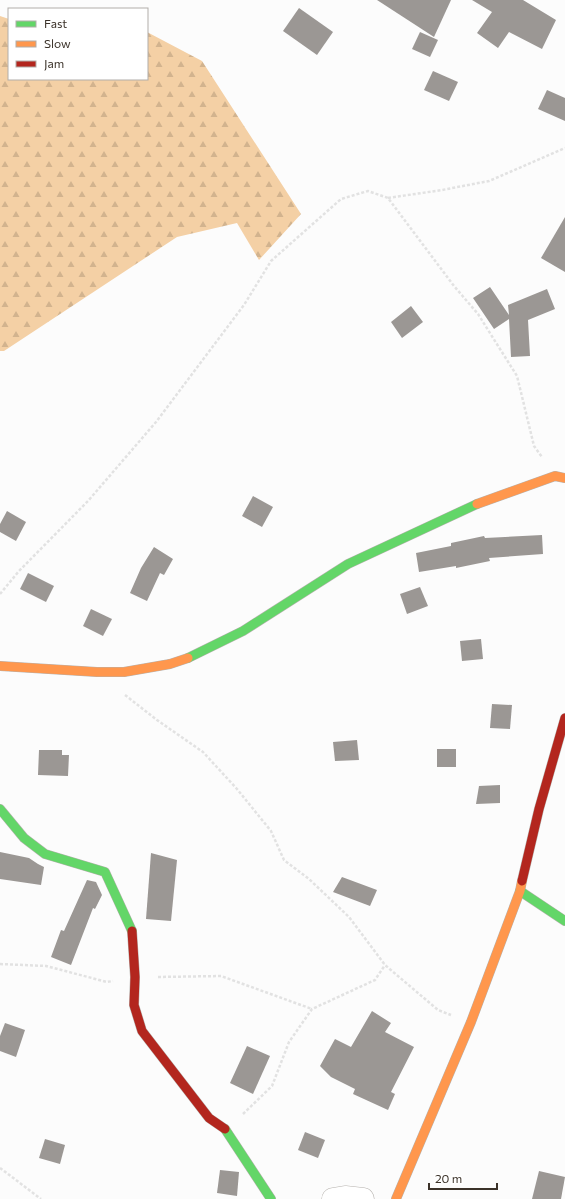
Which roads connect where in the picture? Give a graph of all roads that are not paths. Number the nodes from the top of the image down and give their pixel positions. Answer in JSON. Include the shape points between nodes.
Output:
{"nodes":[{"id":1,"x":565,"y":478,"type":"edge"},
{"id":2,"x":0,"y":666,"type":"edge"},
{"id":3,"x":565,"y":718,"type":"edge"},
{"id":4,"x":0,"y":809,"type":"edge"},
{"id":5,"x":520,"y":891,"type":"junction"},
{"id":6,"x":565,"y":921,"type":"edge"},
{"id":7,"x":271,"y":1199,"type":"edge"},
{"id":8,"x":333,"y":1199,"type":"edge"},
{"id":9,"x":363,"y":1199,"type":"edge"},
{"id":10,"x":396,"y":1199,"type":"edge"}],
"edges":[{"from":1,"to":2,"type":"street","via":[[555,476],[485,500],[348,564],[244,631],[194,656],[170,664],[124,672]]},
{"from":3,"to":5,"type":"street","via":[[539,809]]},
{"from":4,"to":7,"type":"street","via":[[24,838],[45,854],[105,872],[133,933],[134,1005],[142,1031],[209,1118],[227,1130]]},
{"from":5,"to":6,"type":"street"},
{"from":5,"to":10,"type":"street","via":[[471,1022]]},
{"from":8,"to":9,"type":"street"}]}
